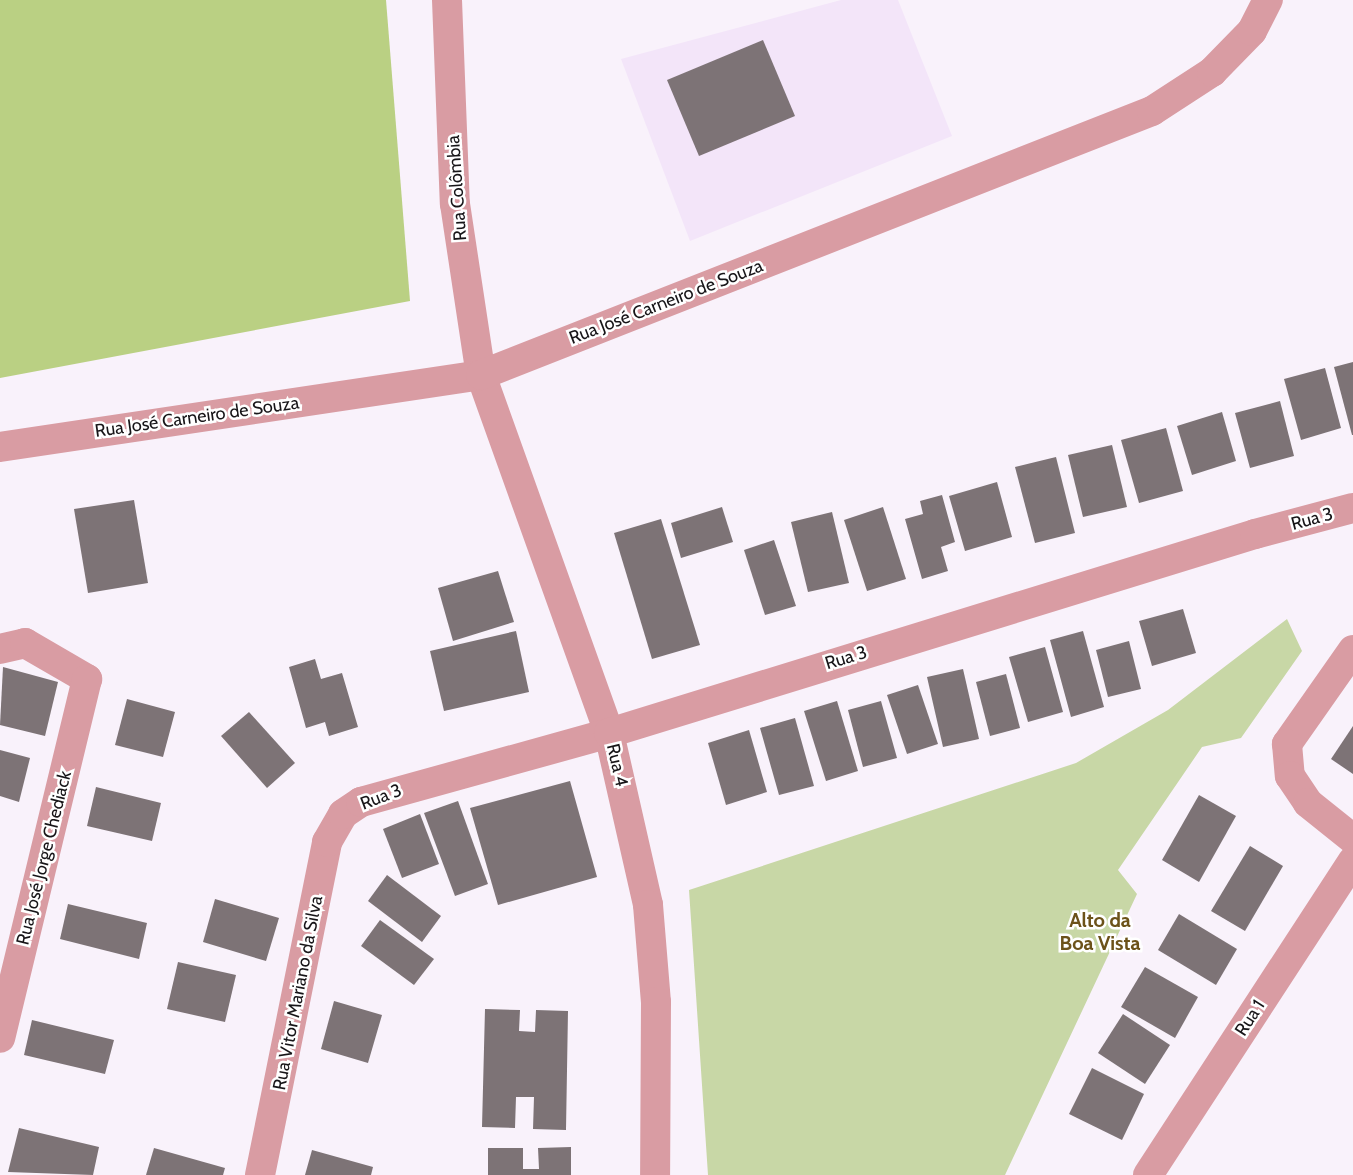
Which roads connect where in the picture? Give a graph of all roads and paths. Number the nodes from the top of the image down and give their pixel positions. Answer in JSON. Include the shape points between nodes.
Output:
{"nodes":[{"id":1,"x":447,"y":0,"type":"edge"},
{"id":2,"x":1268,"y":0,"type":"edge"},
{"id":3,"x":481,"y":375,"type":"junction"},
{"id":4,"x":0,"y":447,"type":"edge"},
{"id":5,"x":1353,"y":508,"type":"edge"},
{"id":6,"x":0,"y":649,"type":"edge"},
{"id":7,"x":1353,"y":650,"type":"edge"},
{"id":8,"x":609,"y":733,"type":"junction"},
{"id":9,"x":343,"y":814,"type":"joint"},
{"id":10,"x":1353,"y":839,"type":"edge"},
{"id":11,"x":1353,"y":861,"type":"edge"},
{"id":12,"x":0,"y":1038,"type":"edge"},
{"id":13,"x":260,"y":1175,"type":"edge"},
{"id":14,"x":655,"y":1175,"type":"edge"},
{"id":15,"x":1148,"y":1175,"type":"edge"}],
"edges":[{"from":1,"to":3,"type":"street","name":"Rua Colômbia","via":[[455,204],[469,318]]},
{"from":2,"to":3,"type":"street","name":"Rua José Carneiro de Souza","via":[[1252,31],[1212,72],[1152,111]]},
{"from":3,"to":4,"type":"street","name":"Rua José Carneiro de Souza"},
{"from":3,"to":8,"type":"street","name":"Rua 4"},
{"from":5,"to":8,"type":"street","name":"Rua 3","via":[[1233,540]]},
{"from":6,"to":12,"type":"street","name":"Rua José Jorge Chediack","via":[[25,643],[87,679]]},
{"from":7,"to":10,"type":"street","via":[[1287,744],[1290,776],[1308,803]]},
{"from":8,"to":9,"type":"street","name":"Rua 3","via":[[380,793]]},
{"from":8,"to":14,"type":"street","name":"Rua 4","via":[[648,904],[656,1002]]},
{"from":9,"to":13,"type":"street","name":"Rua Vitor Mariano da Silva","via":[[327,842]]},
{"from":11,"to":15,"type":"street","name":"Rua 1"}]}
